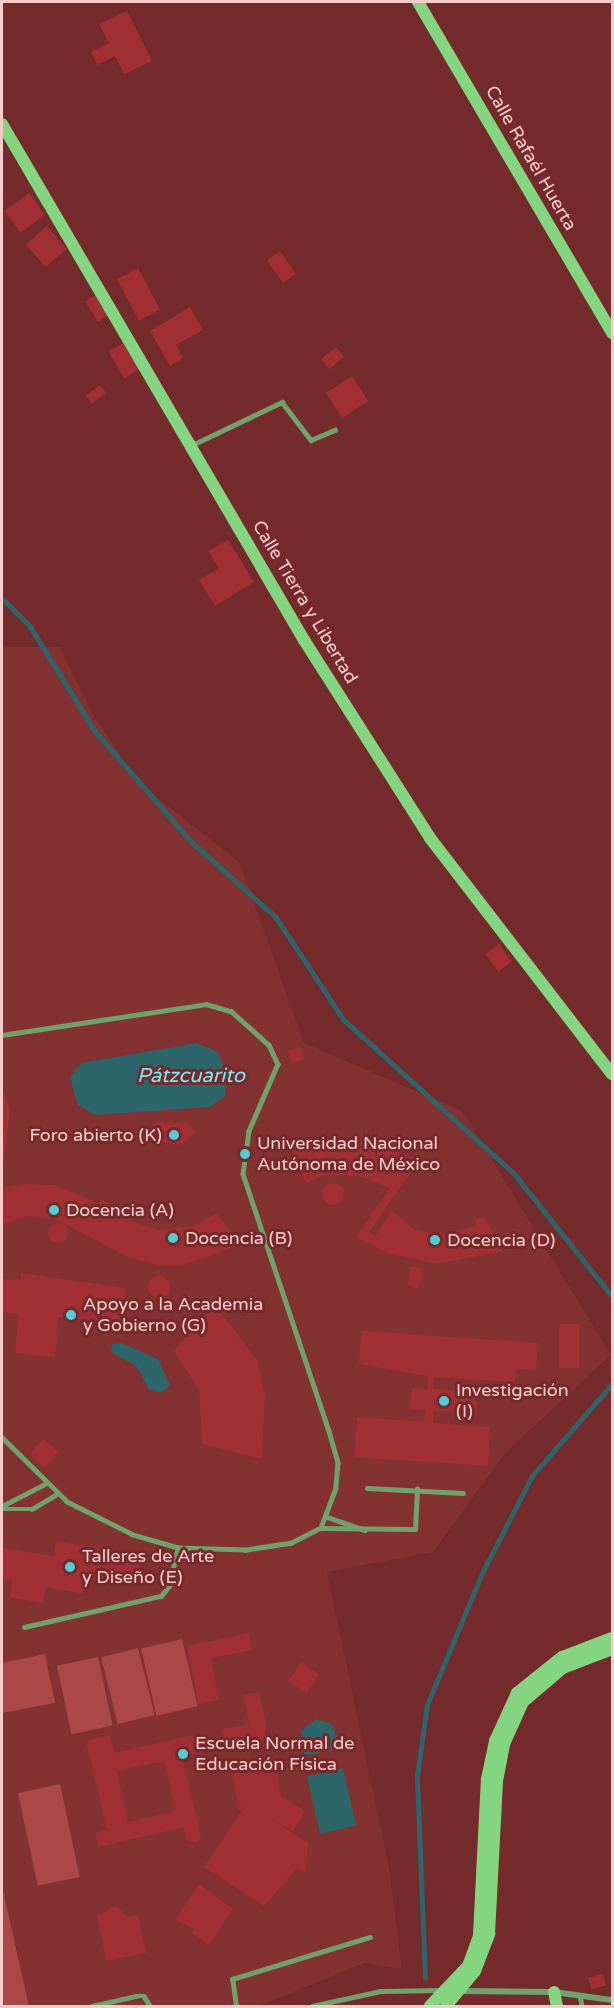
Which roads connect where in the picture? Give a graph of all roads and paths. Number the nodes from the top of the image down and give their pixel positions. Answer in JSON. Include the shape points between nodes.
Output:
{"nodes":[{"id":1,"x":418,"y":2,"type":"edge"},
{"id":2,"x":2,"y":124,"type":"edge"},
{"id":3,"x":612,"y":333,"type":"edge"},
{"id":4,"x":335,"y":430,"type":"dead end"},
{"id":5,"x":192,"y":445,"type":"junction"},
{"id":6,"x":2,"y":1035,"type":"edge"},
{"id":7,"x":612,"y":1074,"type":"edge"},
{"id":8,"x":2,"y":1438,"type":"edge"},
{"id":9,"x":45,"y":1484,"type":"junction"},
{"id":10,"x":367,"y":1488,"type":"dead end"},
{"id":11,"x":417,"y":1490,"type":"junction"},
{"id":12,"x":463,"y":1493,"type":"dead end"},
{"id":13,"x":2,"y":1494,"type":"edge"},
{"id":14,"x":55,"y":1494,"type":"junction"},
{"id":15,"x":8,"y":1499,"type":"junction"},
{"id":16,"x":2,"y":1508,"type":"edge"},
{"id":17,"x":327,"y":1517,"type":"junction"},
{"id":18,"x":321,"y":1528,"type":"junction"},
{"id":19,"x":365,"y":1530,"type":"junction"},
{"id":20,"x":178,"y":1548,"type":"junction"},
{"id":21,"x":24,"y":1627,"type":"dead end"},
{"id":22,"x":612,"y":1638,"type":"edge"},
{"id":23,"x":612,"y":1649,"type":"edge"},
{"id":24,"x":583,"y":1654,"type":"junction"},
{"id":25,"x":370,"y":1937,"type":"dead end"},
{"id":26,"x":455,"y":1990,"type":"junction"},
{"id":27,"x":554,"y":1992,"type":"junction"},
{"id":28,"x":580,"y":1995,"type":"junction"},
{"id":29,"x":612,"y":2000,"type":"edge"},
{"id":30,"x":92,"y":2007,"type":"edge"},
{"id":31,"x":150,"y":2007,"type":"edge"},
{"id":32,"x":236,"y":2007,"type":"edge"},
{"id":33,"x":312,"y":2007,"type":"edge"},
{"id":34,"x":430,"y":2007,"type":"edge"},
{"id":35,"x":446,"y":2007,"type":"edge"},
{"id":36,"x":557,"y":2007,"type":"edge"},
{"id":37,"x":582,"y":2007,"type":"edge"}],
"edges":[{"from":1,"to":3,"type":"street","name":"Calle Rafaél Huerta"},
{"from":2,"to":5,"type":"street","name":"Calle Tierra y Libertad"},
{"from":4,"to":5,"type":"lane","via":[[311,440],[282,402]]},
{"from":5,"to":7,"type":"street","name":"Calle Tierra y Libertad","via":[[304,640],[430,838]]},
{"from":6,"to":17,"type":"lane","via":[[207,1004],[231,1011],[269,1045],[278,1064],[249,1131],[243,1174],[338,1463]]},
{"from":8,"to":9,"type":"lane"},
{"from":9,"to":14,"type":"lane"},
{"from":9,"to":15,"type":"lane"},
{"from":10,"to":11,"type":"lane"},
{"from":11,"to":12,"type":"lane"},
{"from":11,"to":19,"type":"lane","via":[[415,1529]]},
{"from":13,"to":15,"type":"lane"},
{"from":14,"to":16,"type":"lane","via":[[32,1509]]},
{"from":14,"to":20,"type":"lane","via":[[133,1536]]},
{"from":15,"to":16,"type":"lane"},
{"from":17,"to":18,"type":"lane"},
{"from":17,"to":19,"type":"lane"},
{"from":18,"to":19,"type":"lane"},
{"from":18,"to":20,"type":"lane","via":[[292,1543],[258,1548]]},
{"from":20,"to":21,"type":"lane","via":[[169,1586],[161,1596]]},
{"from":22,"to":24,"type":"street"},
{"from":23,"to":24,"type":"street"},
{"from":24,"to":26,"type":"street","via":[[523,1702],[504,1744],[493,1824],[489,1934]]},
{"from":25,"to":32,"type":"lane","via":[[232,1979]]},
{"from":26,"to":27,"type":"street"},
{"from":26,"to":33,"type":"lane","via":[[381,1991]]},
{"from":26,"to":34,"type":"street"},
{"from":26,"to":35,"type":"street"},
{"from":27,"to":28,"type":"street"},
{"from":27,"to":36,"type":"street"},
{"from":28,"to":29,"type":"street"},
{"from":28,"to":37,"type":"lane"},
{"from":30,"to":31,"type":"lane","via":[[144,1996]]}]}
